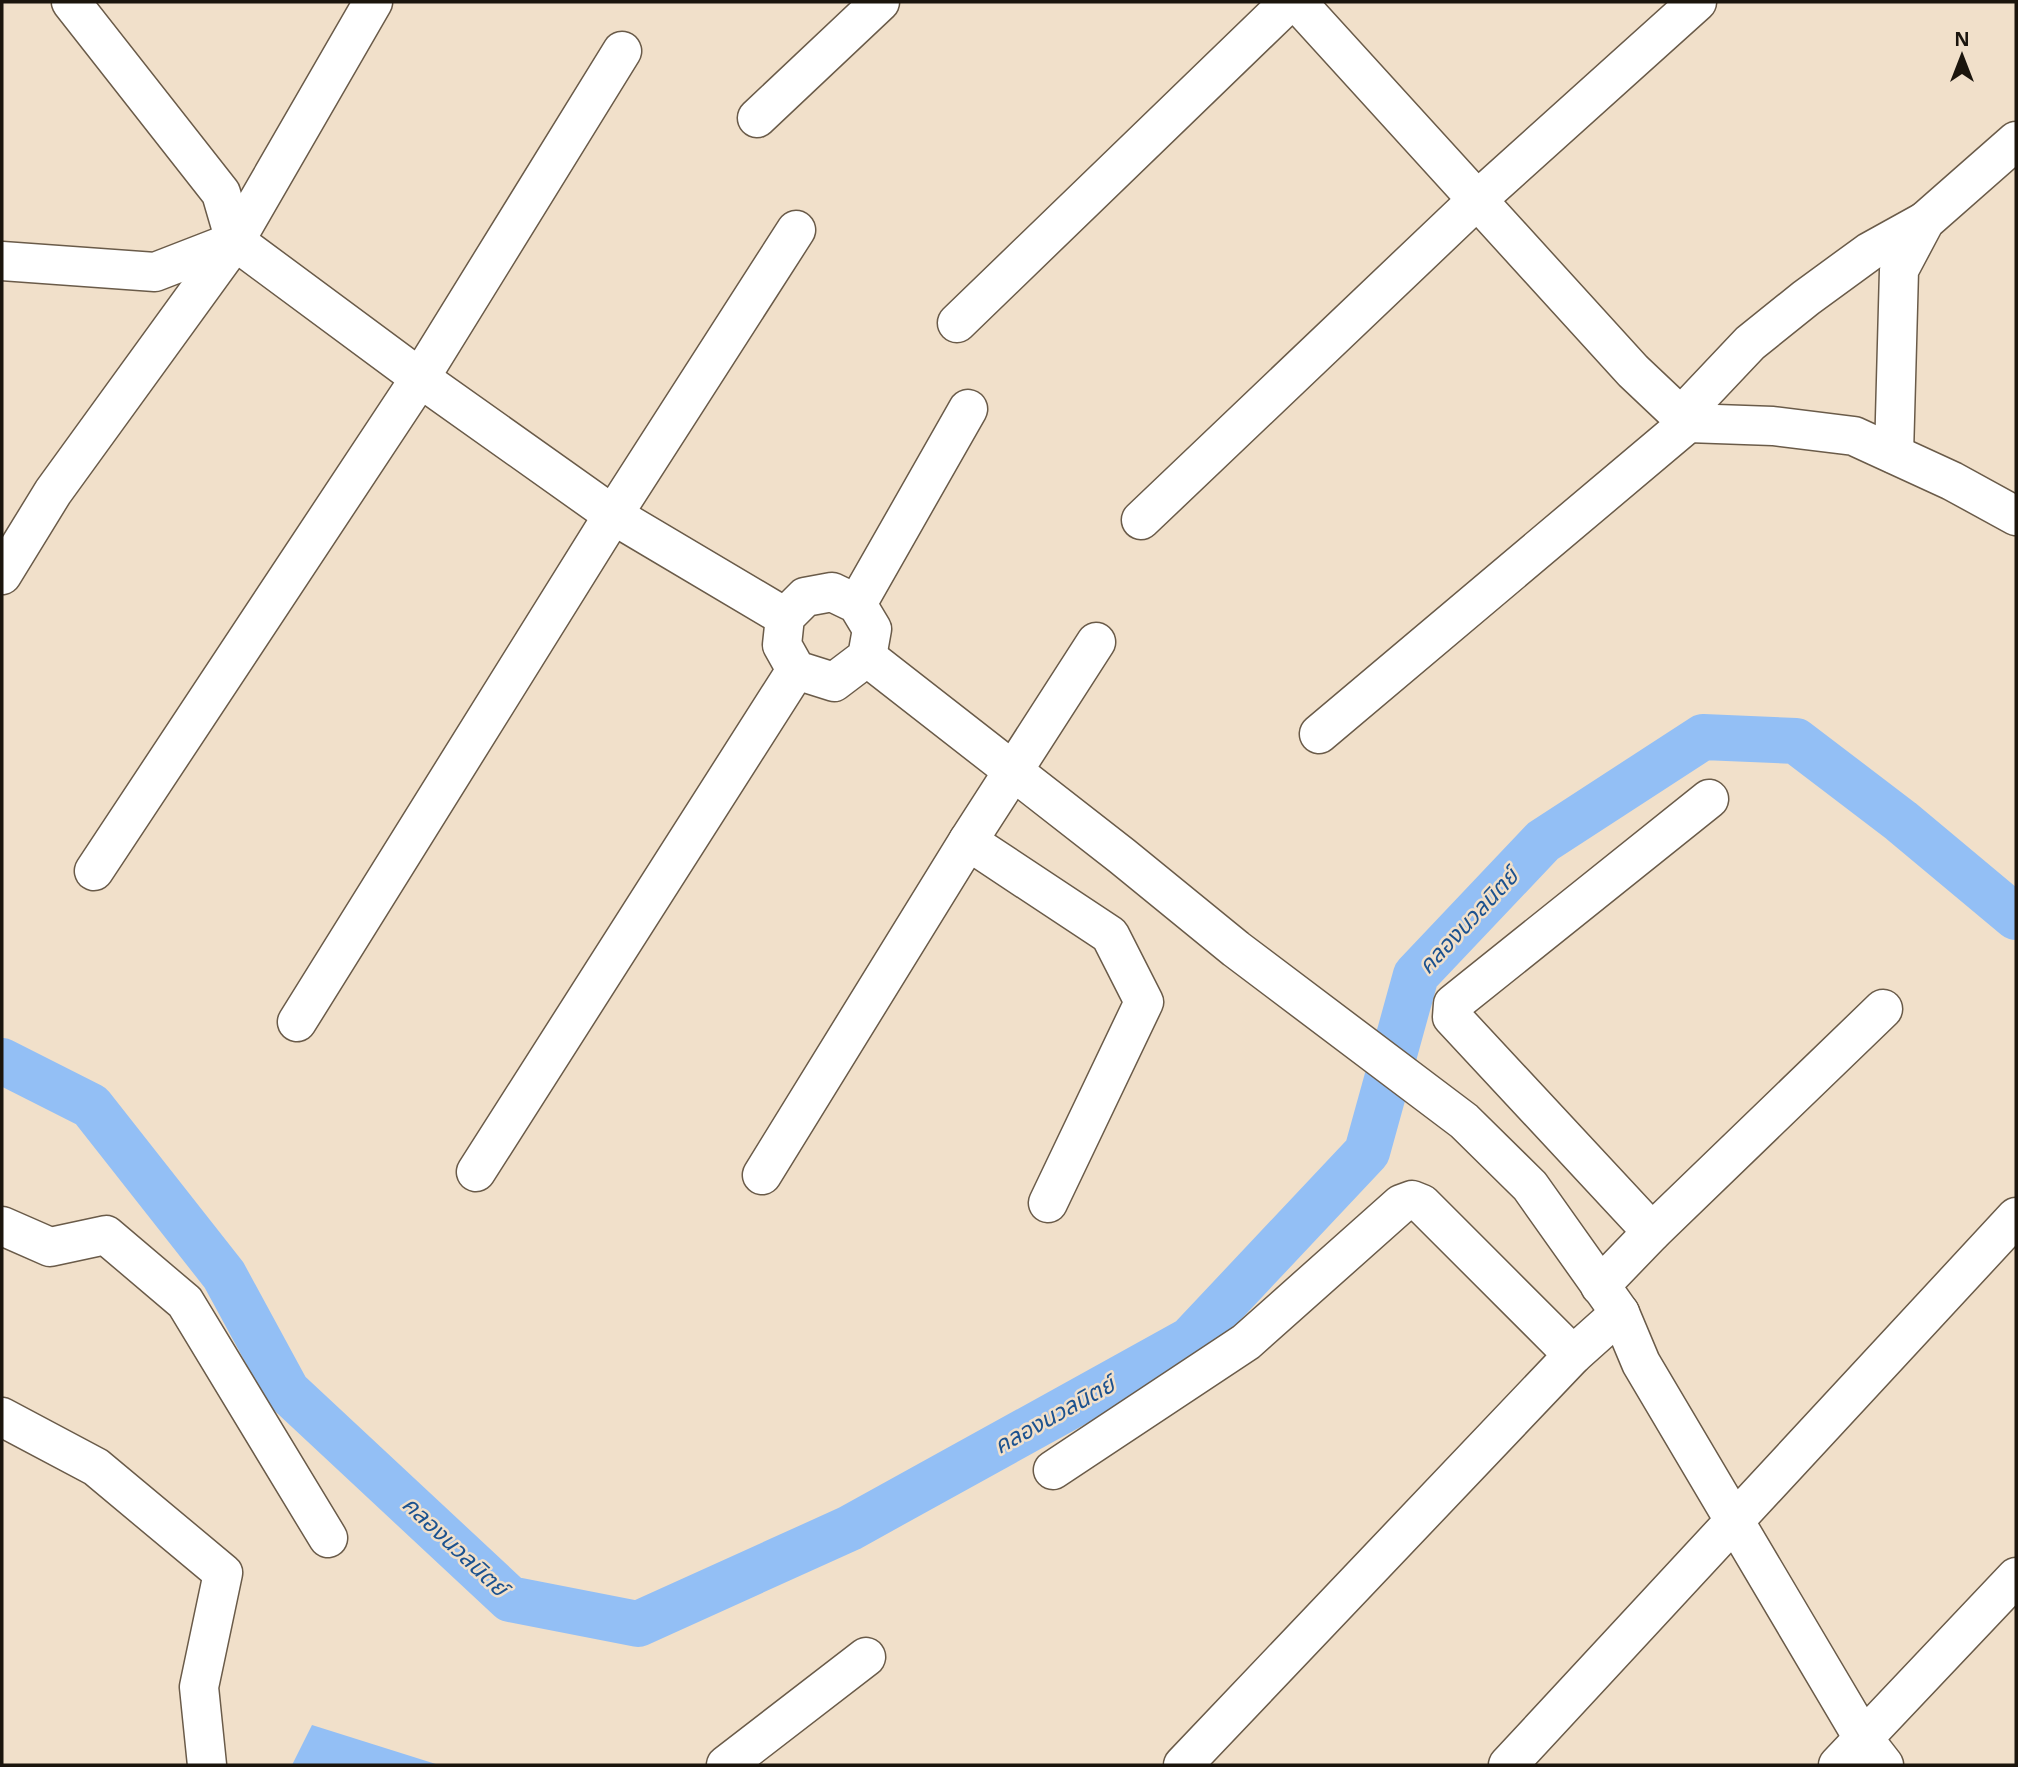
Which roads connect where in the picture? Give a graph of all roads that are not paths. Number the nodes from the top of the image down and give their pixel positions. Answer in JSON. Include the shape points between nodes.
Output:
{"nodes":[{"id":1,"x":373,"y":2,"type":"edge"},
{"id":2,"x":880,"y":2,"type":"edge"},
{"id":3,"x":1289,"y":2,"type":"edge"},
{"id":4,"x":1297,"y":2,"type":"edge"},
{"id":5,"x":1697,"y":2,"type":"edge"},
{"id":6,"x":73,"y":3,"type":"edge"},
{"id":7,"x":622,"y":51,"type":"dead end"},
{"id":8,"x":757,"y":118,"type":"dead end"},
{"id":9,"x":2016,"y":141,"type":"edge"},
{"id":10,"x":1476,"y":201,"type":"junction"},
{"id":11,"x":1925,"y":221,"type":"junction"},
{"id":12,"x":796,"y":230,"type":"dead end"},
{"id":13,"x":235,"y":241,"type":"junction"},
{"id":14,"x":2,"y":261,"type":"edge"},
{"id":15,"x":957,"y":323,"type":"dead end"},
{"id":16,"x":420,"y":378,"type":"junction"},
{"id":17,"x":968,"y":410,"type":"dead end"},
{"id":18,"x":1684,"y":419,"type":"junction"},
{"id":19,"x":1895,"y":454,"type":"junction"},
{"id":20,"x":613,"y":515,"type":"junction"},
{"id":21,"x":2016,"y":516,"type":"edge"},
{"id":22,"x":1142,"y":520,"type":"dead end"},
{"id":23,"x":2,"y":575,"type":"edge"},
{"id":24,"x":857,"y":604,"type":"junction"},
{"id":25,"x":785,"y":617,"type":"junction"},
{"id":26,"x":1096,"y":642,"type":"dead end"},
{"id":27,"x":867,"y":657,"type":"junction"},
{"id":28,"x":796,"y":670,"type":"junction"},
{"id":29,"x":1319,"y":734,"type":"dead end"},
{"id":30,"x":1012,"y":772,"type":"junction"},
{"id":31,"x":1709,"y":799,"type":"dead end"},
{"id":32,"x":968,"y":841,"type":"junction"},
{"id":33,"x":94,"y":871,"type":"dead end"},
{"id":34,"x":1883,"y":1009,"type":"dead end"},
{"id":35,"x":297,"y":1022,"type":"dead end"},
{"id":36,"x":476,"y":1172,"type":"dead end"},
{"id":37,"x":762,"y":1175,"type":"dead end"},
{"id":38,"x":1048,"y":1203,"type":"dead end"},
{"id":39,"x":2016,"y":1217,"type":"edge"},
{"id":40,"x":2,"y":1226,"type":"edge"},
{"id":41,"x":1652,"y":1232,"type":"junction"},
{"id":42,"x":1610,"y":1300,"type":"junction"},
{"id":43,"x":1573,"y":1355,"type":"junction"},
{"id":44,"x":2,"y":1417,"type":"edge"},
{"id":45,"x":1053,"y":1470,"type":"dead end"},
{"id":46,"x":1735,"y":1522,"type":"junction"},
{"id":47,"x":328,"y":1538,"type":"dead end"},
{"id":48,"x":2016,"y":1577,"type":"edge"},
{"id":49,"x":866,"y":1657,"type":"dead end"},
{"id":50,"x":1862,"y":1756,"type":"edge"},
{"id":51,"x":207,"y":1765,"type":"edge"},
{"id":52,"x":726,"y":1765,"type":"edge"},
{"id":53,"x":1183,"y":1765,"type":"edge"},
{"id":54,"x":1508,"y":1765,"type":"edge"}],
"edges":[{"from":1,"to":13,"type":"street"},
{"from":2,"to":8,"type":"street"},
{"from":3,"to":15,"type":"street"},
{"from":4,"to":10,"type":"street"},
{"from":5,"to":10,"type":"street"},
{"from":6,"to":13,"type":"street","via":[[222,193]]},
{"from":7,"to":16,"type":"street"},
{"from":9,"to":11,"type":"street"},
{"from":10,"to":18,"type":"street","via":[[1633,371]]},
{"from":10,"to":22,"type":"street"},
{"from":11,"to":18,"type":"street","via":[[1869,252],[1749,343]]},
{"from":11,"to":19,"type":"street","via":[[1899,270]]},
{"from":12,"to":20,"type":"street"},
{"from":13,"to":14,"type":"street","via":[[155,272]]},
{"from":13,"to":16,"type":"street"},
{"from":13,"to":23,"type":"street","via":[[53,492]]},
{"from":16,"to":20,"type":"street"},
{"from":16,"to":33,"type":"street"},
{"from":17,"to":24,"type":"street"},
{"from":18,"to":19,"type":"street","via":[[1854,436]]},
{"from":18,"to":29,"type":"street"},
{"from":19,"to":21,"type":"street"},
{"from":20,"to":25,"type":"street"},
{"from":20,"to":35,"type":"street"},
{"from":24,"to":25,"type":"street","via":[[832,592],[814,595],[805,597]]},
{"from":24,"to":27,"type":"street","via":[[872,629]]},
{"from":25,"to":28,"type":"street","via":[[782,645]]},
{"from":26,"to":30,"type":"street"},
{"from":27,"to":28,"type":"street","via":[[834,681]]},
{"from":27,"to":30,"type":"street"},
{"from":28,"to":36,"type":"street"},
{"from":30,"to":32,"type":"street"},
{"from":30,"to":42,"type":"street","via":[[1236,949],[1465,1121],[1530,1186]]},
{"from":31,"to":41,"type":"street","via":[[1451,1010],[1452,1017]]},
{"from":32,"to":37,"type":"street"},
{"from":32,"to":38,"type":"street","via":[[1110,935],[1144,1002]]},
{"from":34,"to":41,"type":"street"},
{"from":39,"to":46,"type":"street"},
{"from":40,"to":47,"type":"street","via":[[50,1247],[106,1235],[185,1302]]},
{"from":41,"to":42,"type":"street"},
{"from":42,"to":43,"type":"street"},
{"from":42,"to":46,"type":"street","via":[[1641,1363]]},
{"from":43,"to":45,"type":"street","via":[[1422,1204],[1412,1200],[1246,1342]]},
{"from":43,"to":53,"type":"street"},
{"from":44,"to":51,"type":"street","via":[[96,1467],[223,1573],[199,1687]]},
{"from":46,"to":50,"type":"street"},
{"from":46,"to":54,"type":"street"},
{"from":48,"to":50,"type":"street"},
{"from":49,"to":52,"type":"street"}]}
